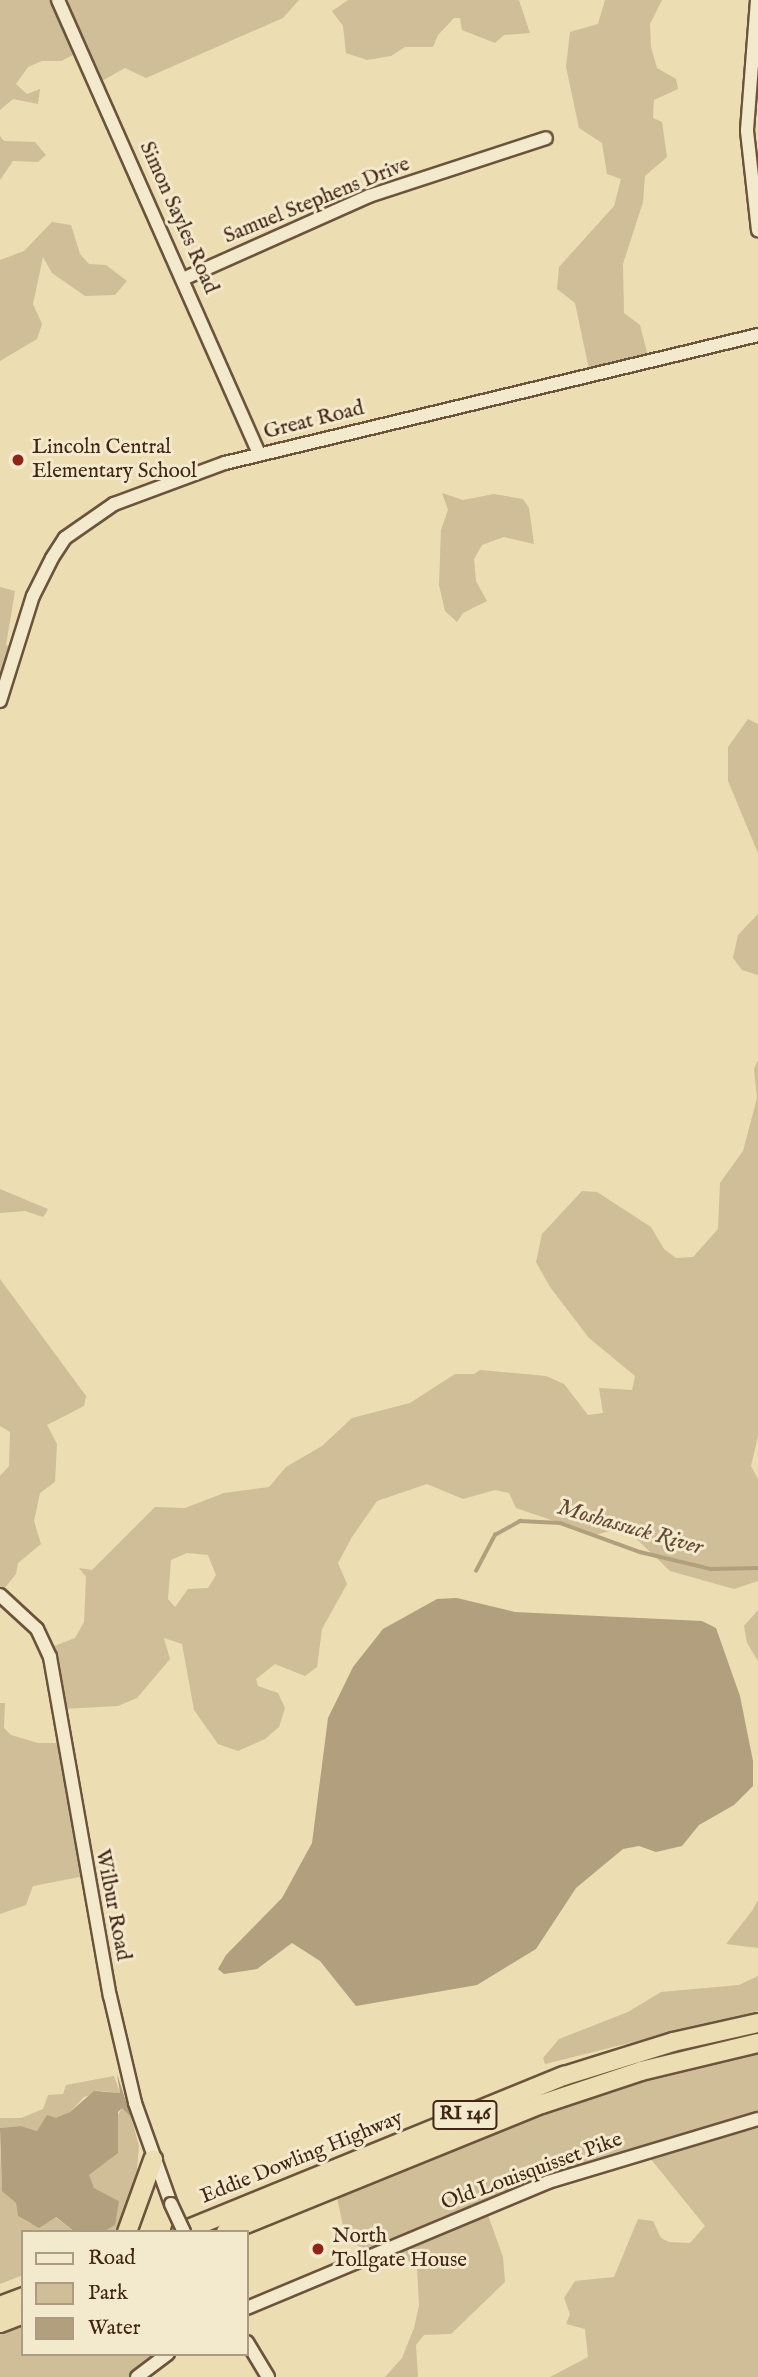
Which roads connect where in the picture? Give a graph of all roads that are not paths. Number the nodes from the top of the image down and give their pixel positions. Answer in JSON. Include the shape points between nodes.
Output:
{"nodes":[{"id":1,"x":58,"y":0,"type":"edge"},
{"id":2,"x":757,"y":0,"type":"edge"},
{"id":3,"x":546,"y":138,"type":"dead end"},
{"id":4,"x":758,"y":230,"type":"edge"},
{"id":5,"x":184,"y":278,"type":"junction"},
{"id":6,"x":758,"y":335,"type":"edge"},
{"id":7,"x":259,"y":454,"type":"junction"},
{"id":8,"x":0,"y":701,"type":"edge"},
{"id":9,"x":0,"y":1595,"type":"edge"},
{"id":10,"x":758,"y":2023,"type":"edge"},
{"id":11,"x":758,"y":2043,"type":"edge"},
{"id":12,"x":758,"y":2119,"type":"edge"},
{"id":13,"x":153,"y":2160,"type":"junction"},
{"id":14,"x":128,"y":2230,"type":"edge"},
{"id":15,"x":181,"y":2230,"type":"edge"},
{"id":16,"x":187,"y":2230,"type":"edge"},
{"id":17,"x":231,"y":2230,"type":"edge"},
{"id":18,"x":21,"y":2298,"type":"edge"},
{"id":19,"x":0,"y":2306,"type":"edge"},
{"id":20,"x":248,"y":2308,"type":"edge"},
{"id":21,"x":21,"y":2315,"type":"edge"},
{"id":22,"x":0,"y":2323,"type":"edge"},
{"id":23,"x":248,"y":2344,"type":"edge"},
{"id":24,"x":165,"y":2356,"type":"edge"},
{"id":25,"x":137,"y":2377,"type":"edge"},
{"id":26,"x":268,"y":2377,"type":"edge"}],
"edges":[{"from":1,"to":5,"type":"street","name":"Simon Sayles Road"},
{"from":2,"to":4,"type":"street","via":[[747,131]]},
{"from":3,"to":5,"type":"street","name":"Samuel Stephens Drive","via":[[369,196]]},
{"from":5,"to":7,"type":"street","name":"Simon Sayles Road"},
{"from":6,"to":7,"type":"street","name":"Great Road"},
{"from":7,"to":8,"type":"street","name":"Great Road","via":[[148,488],[114,504],[65,538],[33,596]]},
{"from":9,"to":13,"type":"street","name":"Wilbur Road","via":[[37,1629],[50,1657],[98,1941],[130,2084]]},
{"from":10,"to":16,"type":"highway","name":"Eddie Dowling Highway","number":"RI 146","via":[[673,2042],[564,2076]]},
{"from":11,"to":17,"type":"highway","name":"Eddie Dowling Highway","number":"RI 146","via":[[641,2071],[542,2104]]},
{"from":12,"to":20,"type":"street","name":"Old Louisquisset Pike","via":[[548,2182]]},
{"from":13,"to":14,"type":"highway"},
{"from":13,"to":15,"type":"street","name":"Wilbur Road","bridge":true},
{"from":18,"to":19,"type":"highway"},
{"from":21,"to":22,"type":"highway"},
{"from":23,"to":26,"type":"street"},
{"from":24,"to":25,"type":"street"}]}
